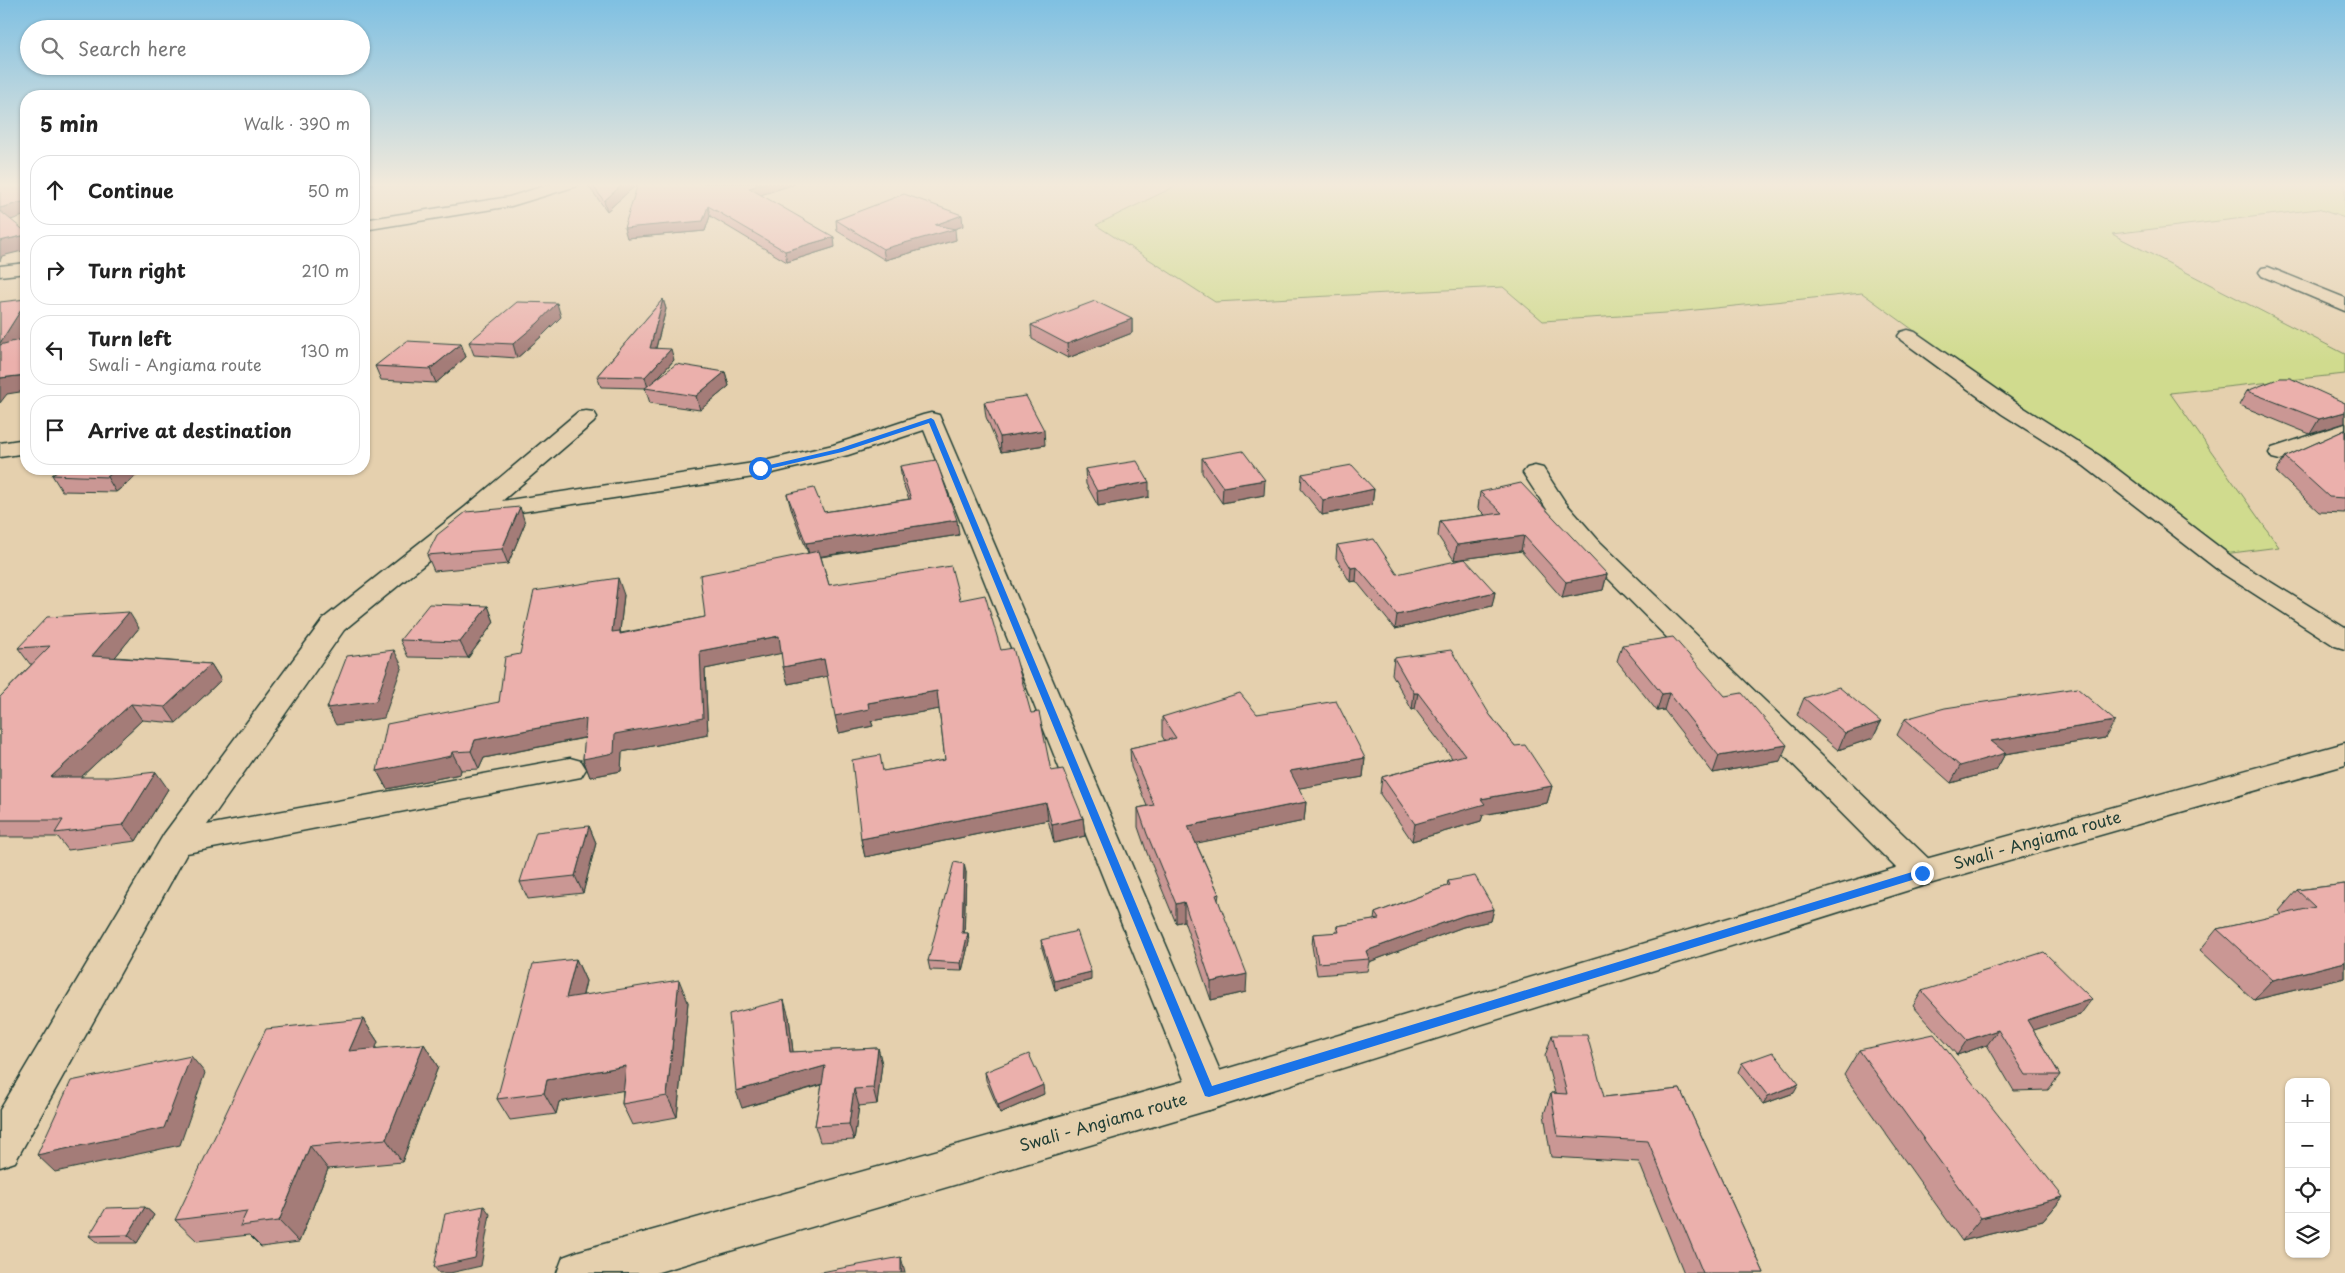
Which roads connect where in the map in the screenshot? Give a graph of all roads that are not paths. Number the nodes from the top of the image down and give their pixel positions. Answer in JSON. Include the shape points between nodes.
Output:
{"nodes":[{"id":1,"x":20,"y":269,"type":"edge"},
{"id":2,"x":0,"y":271,"type":"edge"},
{"id":3,"x":2268,"y":272,"type":"dead end"},
{"id":4,"x":2345,"y":305,"type":"edge"},
{"id":5,"x":1908,"y":336,"type":"dead end"},
{"id":6,"x":586,"y":417,"type":"dead end"},
{"id":7,"x":2345,"y":430,"type":"edge"},
{"id":8,"x":20,"y":447,"type":"edge"},
{"id":9,"x":0,"y":450,"type":"edge"},
{"id":10,"x":2280,"y":452,"type":"dead end"},
{"id":11,"x":1535,"y":473,"type":"dead end"},
{"id":12,"x":474,"y":512,"type":"junction"},
{"id":13,"x":2345,"y":640,"type":"edge"},
{"id":14,"x":2345,"y":754,"type":"edge"},
{"id":15,"x":570,"y":768,"type":"dead end"},
{"id":16,"x":176,"y":843,"type":"junction"},
{"id":17,"x":1922,"y":873,"type":"junction"},
{"id":18,"x":1209,"y":1092,"type":"junction"},
{"id":19,"x":0,"y":1148,"type":"edge"},
{"id":20,"x":580,"y":1273,"type":"edge"}],
"edges":[{"from":1,"to":2,"type":"street"},
{"from":3,"to":4,"type":"street"},
{"from":5,"to":13,"type":"street","via":[[2010,409],[2092,461],[2230,568]]},
{"from":6,"to":12,"type":"street"},
{"from":7,"to":10,"type":"street"},
{"from":8,"to":9,"type":"street"},
{"from":11,"to":17,"type":"street","via":[[1556,506],[1592,547]]},
{"from":12,"to":16,"type":"street","via":[[334,624]]},
{"from":12,"to":18,"type":"street","via":[[760,468],[840,450],[931,420]]},
{"from":14,"to":17,"type":"street","name":"Swali - Angiama route"},
{"from":15,"to":16,"type":"street"},
{"from":16,"to":19,"type":"street"},
{"from":17,"to":18,"type":"street","name":"Swali - Angiama route"},
{"from":18,"to":20,"type":"street","name":"Swali - Angiama route"}]}
